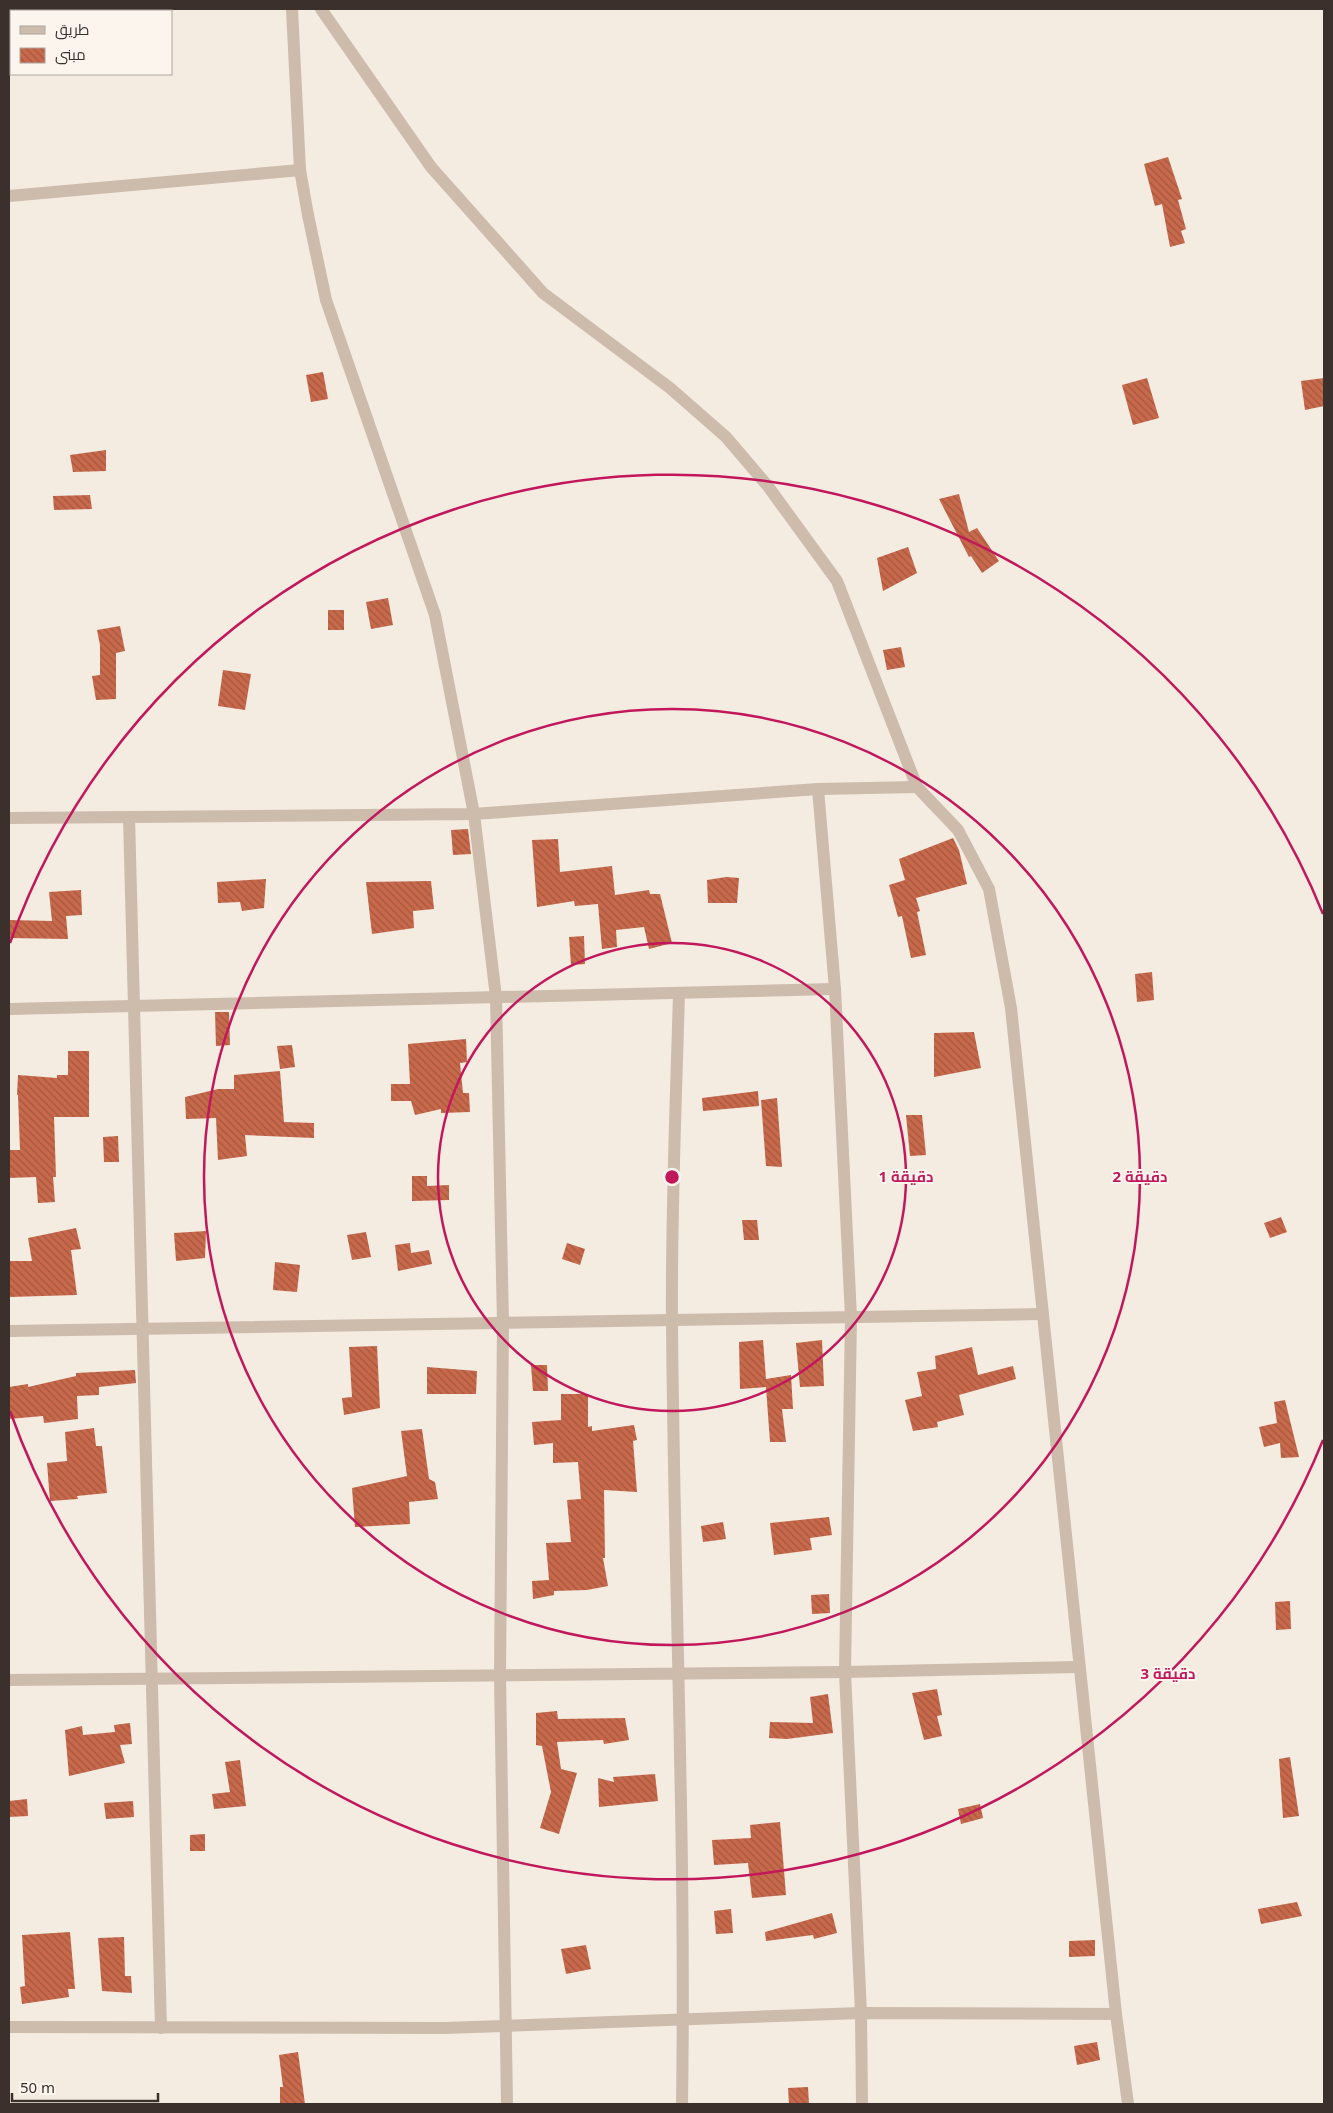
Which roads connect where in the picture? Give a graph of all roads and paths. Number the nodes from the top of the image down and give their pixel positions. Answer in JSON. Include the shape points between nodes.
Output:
{"nodes":[{"id":1,"x":292,"y":9,"type":"edge"},
{"id":2,"x":321,"y":9,"type":"edge"},
{"id":3,"x":300,"y":170,"type":"junction"},
{"id":4,"x":9,"y":196,"type":"edge"},
{"id":5,"x":917,"y":787,"type":"junction"},
{"id":6,"x":818,"y":789,"type":"junction"},
{"id":7,"x":474,"y":814,"type":"junction"},
{"id":8,"x":129,"y":817,"type":"junction"},
{"id":9,"x":9,"y":818,"type":"edge"},
{"id":10,"x":835,"y":989,"type":"junction"},
{"id":11,"x":679,"y":993,"type":"junction"},
{"id":12,"x":496,"y":997,"type":"junction"},
{"id":13,"x":134,"y":1006,"type":"junction"},
{"id":14,"x":9,"y":1009,"type":"edge"},
{"id":15,"x":1041,"y":1314,"type":"junction"},
{"id":16,"x":851,"y":1317,"type":"junction"},
{"id":17,"x":672,"y":1320,"type":"junction"},
{"id":18,"x":503,"y":1322,"type":"junction"},
{"id":19,"x":143,"y":1328,"type":"junction"},
{"id":20,"x":9,"y":1331,"type":"edge"},
{"id":21,"x":1079,"y":1667,"type":"junction"},
{"id":22,"x":845,"y":1672,"type":"junction"},
{"id":23,"x":679,"y":1673,"type":"junction"},
{"id":24,"x":500,"y":1674,"type":"junction"},
{"id":25,"x":152,"y":1678,"type":"junction"},
{"id":26,"x":9,"y":1680,"type":"edge"},
{"id":27,"x":861,"y":2013,"type":"junction"},
{"id":28,"x":1116,"y":2014,"type":"junction"},
{"id":29,"x":683,"y":2019,"type":"junction"},
{"id":30,"x":507,"y":2026,"type":"junction"},
{"id":31,"x":9,"y":2027,"type":"edge"},
{"id":32,"x":161,"y":2028,"type":"junction"},
{"id":33,"x":507,"y":2104,"type":"edge"},
{"id":34,"x":682,"y":2104,"type":"edge"},
{"id":35,"x":862,"y":2104,"type":"edge"},
{"id":36,"x":1128,"y":2104,"type":"edge"}],
"edges":[{"from":1,"to":3,"type":"street"},
{"from":2,"to":5,"type":"street","via":[[431,167],[542,293],[670,388],[726,436],[768,485],[837,581]]},
{"from":3,"to":4,"type":"street"},
{"from":3,"to":7,"type":"street","via":[[326,300],[435,616]]},
{"from":5,"to":6,"type":"street"},
{"from":5,"to":15,"type":"street","via":[[958,830],[989,888],[1011,1008]]},
{"from":6,"to":7,"type":"street"},
{"from":6,"to":10,"type":"street"},
{"from":7,"to":8,"type":"street"},
{"from":7,"to":12,"type":"street"},
{"from":8,"to":9,"type":"street"},
{"from":8,"to":13,"type":"street"},
{"from":10,"to":11,"type":"street"},
{"from":10,"to":16,"type":"street"},
{"from":11,"to":12,"type":"street"},
{"from":11,"to":17,"type":"street"},
{"from":12,"to":13,"type":"street"},
{"from":12,"to":18,"type":"street"},
{"from":13,"to":14,"type":"street"},
{"from":13,"to":19,"type":"street"},
{"from":15,"to":16,"type":"street"},
{"from":15,"to":21,"type":"street"},
{"from":16,"to":17,"type":"street"},
{"from":16,"to":22,"type":"street"},
{"from":17,"to":18,"type":"street"},
{"from":17,"to":23,"type":"street"},
{"from":18,"to":19,"type":"street"},
{"from":18,"to":24,"type":"street"},
{"from":19,"to":20,"type":"street"},
{"from":19,"to":25,"type":"street"},
{"from":21,"to":22,"type":"street"},
{"from":21,"to":28,"type":"street"},
{"from":22,"to":23,"type":"street"},
{"from":22,"to":27,"type":"street"},
{"from":23,"to":24,"type":"street"},
{"from":23,"to":29,"type":"street"},
{"from":24,"to":25,"type":"street"},
{"from":24,"to":30,"type":"street"},
{"from":25,"to":26,"type":"street"},
{"from":25,"to":32,"type":"street"},
{"from":27,"to":28,"type":"street"},
{"from":27,"to":29,"type":"street"},
{"from":27,"to":35,"type":"street"},
{"from":28,"to":36,"type":"street"},
{"from":29,"to":30,"type":"street"},
{"from":29,"to":34,"type":"street"},
{"from":30,"to":32,"type":"street"},
{"from":30,"to":33,"type":"street"},
{"from":31,"to":32,"type":"street"}]}
